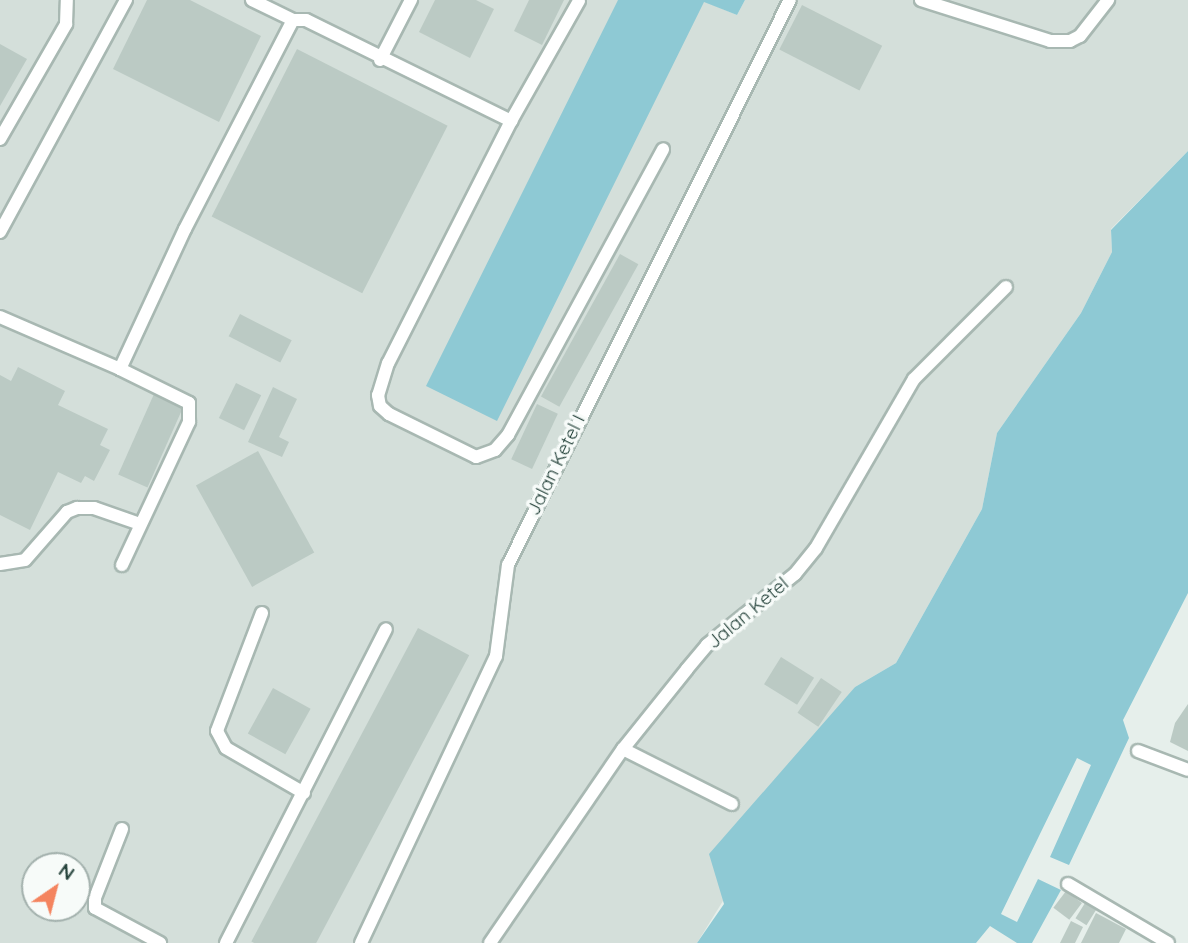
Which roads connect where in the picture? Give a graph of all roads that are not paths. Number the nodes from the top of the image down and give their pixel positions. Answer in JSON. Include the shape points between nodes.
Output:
{"nodes":[{"id":1,"x":67,"y":0,"type":"edge"},
{"id":2,"x":126,"y":0,"type":"edge"},
{"id":3,"x":252,"y":0,"type":"edge"},
{"id":4,"x":411,"y":0,"type":"edge"},
{"id":5,"x":790,"y":0,"type":"edge"},
{"id":6,"x":921,"y":0,"type":"edge"},
{"id":7,"x":1108,"y":0,"type":"edge"},
{"id":8,"x":579,"y":1,"type":"edge"},
{"id":9,"x":293,"y":20,"type":"junction"},
{"id":10,"x":380,"y":60,"type":"junction"},
{"id":11,"x":511,"y":121,"type":"junction"},
{"id":12,"x":0,"y":139,"type":"edge"},
{"id":13,"x":663,"y":149,"type":"dead end"},
{"id":14,"x":0,"y":232,"type":"edge"},
{"id":15,"x":1006,"y":287,"type":"dead end"},
{"id":16,"x":0,"y":317,"type":"edge"},
{"id":17,"x":120,"y":369,"type":"junction"},
{"id":18,"x":140,"y":524,"type":"junction"},
{"id":19,"x":0,"y":564,"type":"edge"},
{"id":20,"x":122,"y":565,"type":"dead end"},
{"id":21,"x":262,"y":613,"type":"dead end"},
{"id":22,"x":386,"y":629,"type":"dead end"},
{"id":23,"x":623,"y":749,"type":"junction"},
{"id":24,"x":1138,"y":751,"type":"dead end"},
{"id":25,"x":1188,"y":770,"type":"edge"},
{"id":26,"x":304,"y":793,"type":"junction"},
{"id":27,"x":732,"y":804,"type":"dead end"},
{"id":28,"x":122,"y":829,"type":"dead end"},
{"id":29,"x":1068,"y":884,"type":"dead end"},
{"id":30,"x":160,"y":943,"type":"edge"},
{"id":31,"x":226,"y":943,"type":"edge"},
{"id":32,"x":360,"y":943,"type":"edge"},
{"id":33,"x":489,"y":943,"type":"edge"},
{"id":34,"x":1168,"y":943,"type":"edge"}],
"edges":[{"from":1,"to":12,"type":"lane","via":[[66,24]]},
{"from":2,"to":14,"type":"lane"},
{"from":3,"to":9,"type":"lane"},
{"from":4,"to":10,"type":"lane"},
{"from":5,"to":32,"type":"lane","name":"Jalan Ketel I","via":[[508,565],[496,656]]},
{"from":6,"to":7,"type":"lane","via":[[1050,41],[1080,36]]},
{"from":8,"to":11,"type":"lane"},
{"from":9,"to":10,"type":"lane","via":[[306,20]]},
{"from":9,"to":17,"type":"lane","via":[[185,229]]},
{"from":10,"to":11,"type":"lane"},
{"from":11,"to":13,"type":"lane","via":[[388,363],[378,395],[380,406],[389,414],[476,457],[495,450],[508,435]]},
{"from":15,"to":23,"type":"lane","name":"Jalan Ketel","via":[[895,404],[839,510],[795,574],[708,645]]},
{"from":16,"to":17,"type":"lane"},
{"from":17,"to":18,"type":"lane","via":[[189,403],[190,422]]},
{"from":18,"to":19,"type":"lane","via":[[94,508],[77,508],[67,512],[25,560]]},
{"from":18,"to":20,"type":"lane"},
{"from":21,"to":26,"type":"lane","via":[[217,730],[226,748]]},
{"from":22,"to":26,"type":"lane"},
{"from":23,"to":27,"type":"lane"},
{"from":23,"to":33,"type":"lane","name":"Jalan Ketel"},
{"from":24,"to":25,"type":"lane"},
{"from":26,"to":31,"type":"lane"},
{"from":28,"to":30,"type":"lane","via":[[95,908]]},
{"from":29,"to":34,"type":"lane"}]}
